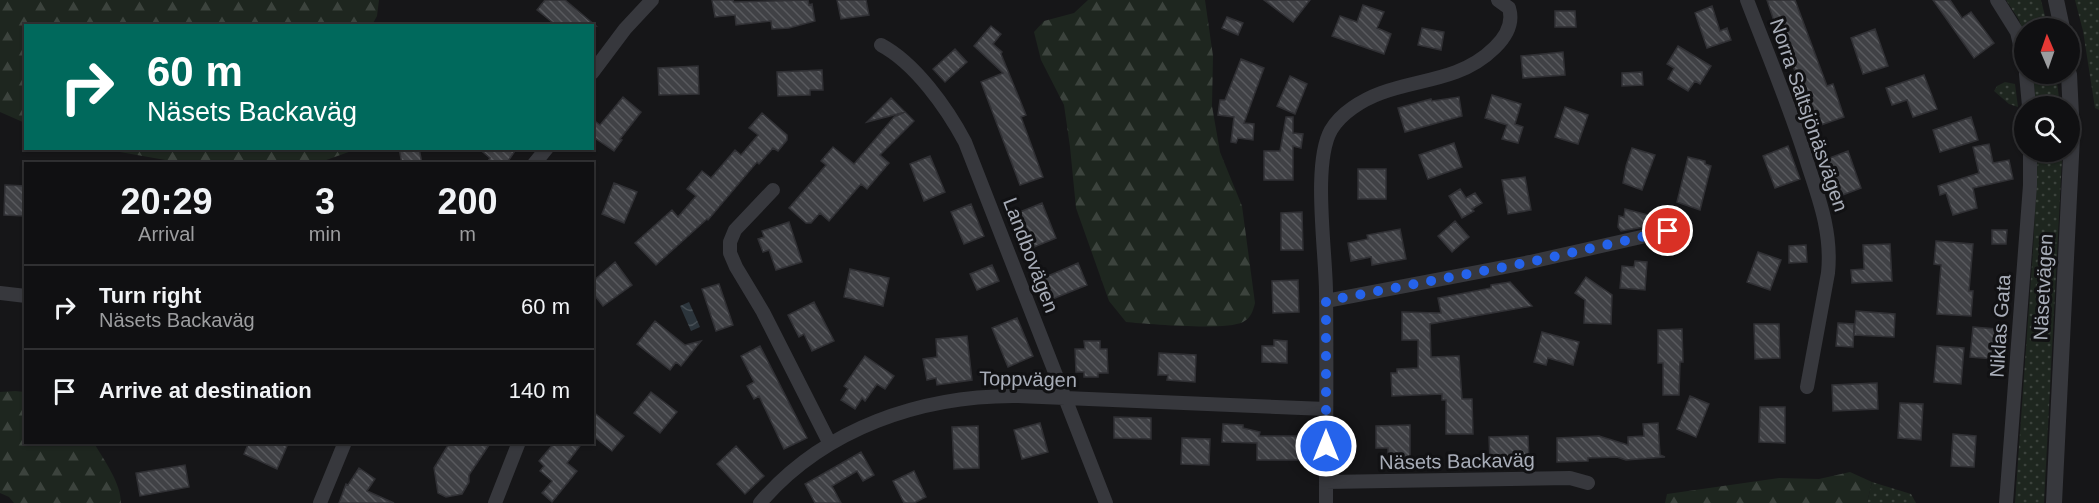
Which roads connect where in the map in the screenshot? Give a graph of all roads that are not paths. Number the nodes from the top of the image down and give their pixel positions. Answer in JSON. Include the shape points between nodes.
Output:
{"nodes":[{"id":1,"x":652,"y":0,"type":"edge"},
{"id":2,"x":1498,"y":0,"type":"edge"},
{"id":3,"x":1747,"y":0,"type":"edge"},
{"id":4,"x":1997,"y":0,"type":"edge"},
{"id":5,"x":2056,"y":0,"type":"edge"},
{"id":6,"x":2060,"y":18,"type":"edge"},
{"id":7,"x":2014,"y":27,"type":"edge"},
{"id":8,"x":880,"y":45,"type":"dead end"},
{"id":9,"x":594,"y":70,"type":"edge"},
{"id":10,"x":2069,"y":84,"type":"edge"},
{"id":11,"x":545,"y":150,"type":"edge"},
{"id":12,"x":536,"y":162,"type":"edge"},
{"id":13,"x":2030,"y":162,"type":"edge"},
{"id":14,"x":773,"y":190,"type":"dead end"},
{"id":15,"x":1668,"y":231,"type":"dead end"},
{"id":16,"x":0,"y":293,"type":"edge"},
{"id":17,"x":24,"y":296,"type":"edge"},
{"id":18,"x":1326,"y":301,"type":"junction"},
{"id":19,"x":1807,"y":387,"type":"dead end"},
{"id":20,"x":1065,"y":398,"type":"junction"},
{"id":21,"x":1326,"y":409,"type":"junction"},
{"id":22,"x":344,"y":444,"type":"edge"},
{"id":23,"x":518,"y":444,"type":"edge"},
{"id":24,"x":830,"y":444,"type":"junction"},
{"id":25,"x":1326,"y":482,"type":"junction"},
{"id":26,"x":1588,"y":483,"type":"dead end"},
{"id":27,"x":320,"y":503,"type":"edge"},
{"id":28,"x":495,"y":503,"type":"edge"},
{"id":29,"x":760,"y":503,"type":"edge"},
{"id":30,"x":1106,"y":503,"type":"edge"},
{"id":31,"x":1326,"y":503,"type":"edge"},
{"id":32,"x":2007,"y":503,"type":"edge"},
{"id":33,"x":2054,"y":503,"type":"edge"}],
"edges":[{"from":1,"to":9,"type":"street"},
{"from":2,"to":18,"type":"street","via":[[1509,8],[1510,28],[1485,55],[1458,72],[1366,100],[1340,118],[1331,130],[1321,173]]},
{"from":3,"to":19,"type":"street","name":"Norra Saltsjönäsvägen","via":[[1794,118],[1828,232],[1828,273]]},
{"from":4,"to":7,"type":"street"},
{"from":5,"to":6,"type":"street"},
{"from":8,"to":20,"type":"street","name":"Landbovägen","via":[[917,75],[956,125]]},
{"from":10,"to":33,"type":"street","name":"Näsetvägen","via":[[2072,136]]},
{"from":11,"to":12,"type":"street"},
{"from":13,"to":32,"type":"street","name":"Niklas Gata"},
{"from":14,"to":24,"type":"street","via":[[735,230],[730,253]]},
{"from":15,"to":18,"type":"street"},
{"from":16,"to":17,"type":"street"},
{"from":18,"to":21,"type":"street"},
{"from":20,"to":21,"type":"street","name":"Toppvägen"},
{"from":20,"to":24,"type":"street","name":"Toppvägen","via":[[991,395],[944,401],[886,418]]},
{"from":20,"to":30,"type":"street","name":"Landbovägen"},
{"from":21,"to":25,"type":"street"},
{"from":22,"to":27,"type":"street"},
{"from":23,"to":28,"type":"street"},
{"from":24,"to":29,"type":"street","name":"Toppvägen","via":[[784,478]]},
{"from":25,"to":26,"type":"street","name":"Näsets Backaväg","via":[[1570,478]]},
{"from":25,"to":31,"type":"street"}]}
